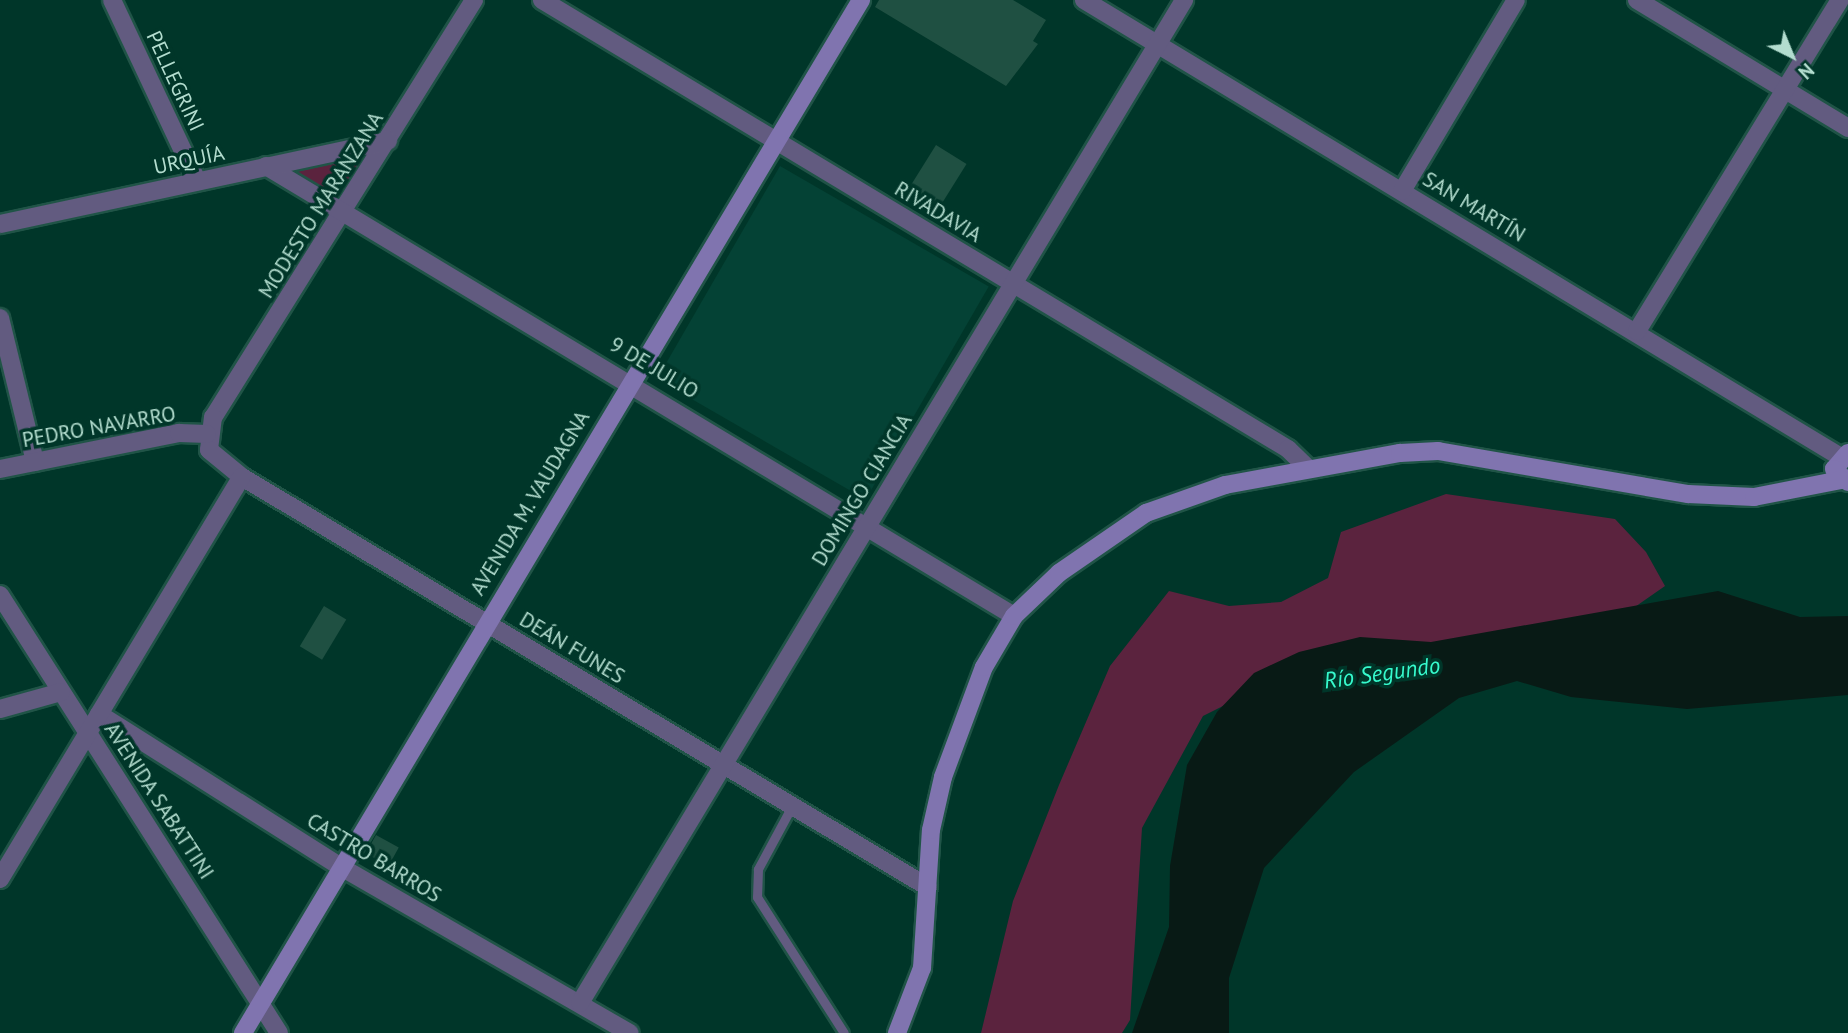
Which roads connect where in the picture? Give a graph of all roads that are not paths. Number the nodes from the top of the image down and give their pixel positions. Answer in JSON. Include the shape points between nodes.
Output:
{"nodes":[{"id":1,"x":112,"y":0,"type":"edge"},
{"id":2,"x":474,"y":0,"type":"edge"},
{"id":3,"x":542,"y":0,"type":"edge"},
{"id":4,"x":862,"y":0,"type":"edge"},
{"id":5,"x":1084,"y":0,"type":"edge"},
{"id":6,"x":1184,"y":0,"type":"edge"},
{"id":7,"x":1516,"y":0,"type":"edge"},
{"id":8,"x":1637,"y":0,"type":"edge"},
{"id":9,"x":1840,"y":0,"type":"edge"},
{"id":10,"x":1157,"y":44,"type":"junction"},
{"id":11,"x":1785,"y":89,"type":"junction"},
{"id":12,"x":1848,"y":128,"type":"edge"},
{"id":13,"x":388,"y":141,"type":"junction"},
{"id":14,"x":777,"y":144,"type":"junction"},
{"id":15,"x":266,"y":166,"type":"junction"},
{"id":16,"x":197,"y":181,"type":"junction"},
{"id":17,"x":1402,"y":191,"type":"junction"},
{"id":18,"x":344,"y":212,"type":"junction"},
{"id":19,"x":0,"y":224,"type":"edge"},
{"id":20,"x":1013,"y":282,"type":"junction"},
{"id":21,"x":0,"y":318,"type":"edge"},
{"id":22,"x":1637,"y":331,"type":"junction"},
{"id":23,"x":632,"y":381,"type":"junction"},
{"id":24,"x":207,"y":434,"type":"junction"},
{"id":25,"x":35,"y":462,"type":"junction"},
{"id":26,"x":1308,"y":468,"type":"junction"},
{"id":27,"x":1842,"y":468,"type":"edge"},
{"id":28,"x":0,"y":469,"type":"edge"},
{"id":29,"x":242,"y":477,"type":"junction"},
{"id":30,"x":867,"y":526,"type":"junction"},
{"id":31,"x":0,"y":595,"type":"edge"},
{"id":32,"x":1014,"y":616,"type":"junction"},
{"id":33,"x":484,"y":622,"type":"junction"},
{"id":34,"x":61,"y":692,"type":"junction"},
{"id":35,"x":0,"y":709,"type":"edge"},
{"id":36,"x":99,"y":714,"type":"junction"},
{"id":37,"x":88,"y":733,"type":"junction"},
{"id":38,"x":724,"y":765,"type":"junction"},
{"id":39,"x":792,"y":806,"type":"junction"},
{"id":40,"x":341,"y":867,"type":"junction"},
{"id":41,"x":0,"y":879,"type":"edge"},
{"id":42,"x":928,"y":887,"type":"junction"},
{"id":43,"x":261,"y":1003,"type":"junction"},
{"id":44,"x":580,"y":1003,"type":"junction"},
{"id":45,"x":243,"y":1033,"type":"edge"},
{"id":46,"x":279,"y":1033,"type":"edge"},
{"id":47,"x":630,"y":1033,"type":"edge"},
{"id":48,"x":844,"y":1033,"type":"edge"},
{"id":49,"x":897,"y":1033,"type":"edge"}],
"edges":[{"from":1,"to":16,"type":"street","name":"PELLEGRINI"},
{"from":2,"to":13,"type":"street","name":"MODESTO MARANZANA"},
{"from":3,"to":14,"type":"street","name":"RIVADAVIA"},
{"from":4,"to":14,"type":"main road","name":"AVENIDA M. VAUDAGNA"},
{"from":5,"to":10,"type":"street","name":"SAN MARTÍN"},
{"from":6,"to":10,"type":"street","name":"DOMINGO CIANCIA"},
{"from":7,"to":17,"type":"street"},
{"from":8,"to":11,"type":"street"},
{"from":9,"to":11,"type":"street"},
{"from":10,"to":17,"type":"street","name":"SAN MARTÍN"},
{"from":10,"to":20,"type":"street","name":"DOMINGO CIANCIA"},
{"from":11,"to":12,"type":"street"},
{"from":11,"to":22,"type":"street"},
{"from":13,"to":15,"type":"street","name":"URQUÍA"},
{"from":13,"to":18,"type":"street","name":"MODESTO MARANZANA"},
{"from":14,"to":20,"type":"street","name":"RIVADAVIA"},
{"from":14,"to":23,"type":"main road","name":"AVENIDA M. VAUDAGNA"},
{"from":15,"to":16,"type":"street","name":"URQUÍA"},
{"from":15,"to":18,"type":"street","name":"9 DE JULIO"},
{"from":16,"to":19,"type":"street","name":"URQUÍA"},
{"from":17,"to":22,"type":"street","name":"SAN MARTÍN"},
{"from":18,"to":23,"type":"street","name":"9 DE JULIO"},
{"from":18,"to":24,"type":"street","name":"MODESTO MARANZANA"},
{"from":20,"to":26,"type":"street","name":"RIVADAVIA","via":[[1288,449]]},
{"from":20,"to":30,"type":"street","name":"DOMINGO CIANCIA"},
{"from":21,"to":25,"type":"street"},
{"from":22,"to":27,"type":"street","name":"SAN MARTÍN"},
{"from":23,"to":30,"type":"street","name":"9 DE JULIO"},
{"from":23,"to":33,"type":"main road","name":"AVENIDA M. VAUDAGNA"},
{"from":24,"to":25,"type":"street","name":"PEDRO NAVARRO","via":[[179,433]]},
{"from":24,"to":29,"type":"street","name":"DEÁN FUNES","via":[[218,461]]},
{"from":25,"to":28,"type":"street","name":"PEDRO NAVARRO"},
{"from":26,"to":27,"type":"main road","via":[[1438,452],[1688,494],[1754,497]]},
{"from":26,"to":32,"type":"main road","via":[[1225,485],[1146,513],[1059,573]]},
{"from":29,"to":33,"type":"street","name":"DEÁN FUNES"},
{"from":29,"to":36,"type":"street"},
{"from":30,"to":32,"type":"street","name":"9 DE JULIO"},
{"from":30,"to":38,"type":"street","name":"DOMINGO CIANCIA"},
{"from":31,"to":34,"type":"street","name":"AVENIDA SABATTINI"},
{"from":32,"to":42,"type":"main road","via":[[984,667],[943,777]]},
{"from":33,"to":38,"type":"street","name":"DEÁN FUNES"},
{"from":33,"to":40,"type":"main road","name":"AVENIDA M. VAUDAGNA"},
{"from":34,"to":35,"type":"street"},
{"from":34,"to":37,"type":"street","name":"AVENIDA SABATTINI"},
{"from":36,"to":37,"type":"street"},
{"from":36,"to":40,"type":"street","name":"CASTRO BARROS"},
{"from":37,"to":41,"type":"street"},
{"from":37,"to":43,"type":"street","name":"AVENIDA SABATTINI"},
{"from":38,"to":39,"type":"street","name":"DEÁN FUNES"},
{"from":38,"to":44,"type":"street","name":"DOMINGO CIANCIA"},
{"from":39,"to":42,"type":"street","name":"DEÁN FUNES"},
{"from":39,"to":48,"type":"lane","via":[[758,869],[757,897]]},
{"from":40,"to":43,"type":"main road","name":"AVENIDA M. VAUDAGNA"},
{"from":40,"to":44,"type":"street","name":"CASTRO BARROS"},
{"from":42,"to":49,"type":"main road","via":[[922,968]]},
{"from":43,"to":45,"type":"main road","name":"AVENIDA M. VAUDAGNA"},
{"from":43,"to":46,"type":"street","name":"AVENIDA SABATTINI"},
{"from":44,"to":47,"type":"street","name":"CASTRO BARROS"}]}
